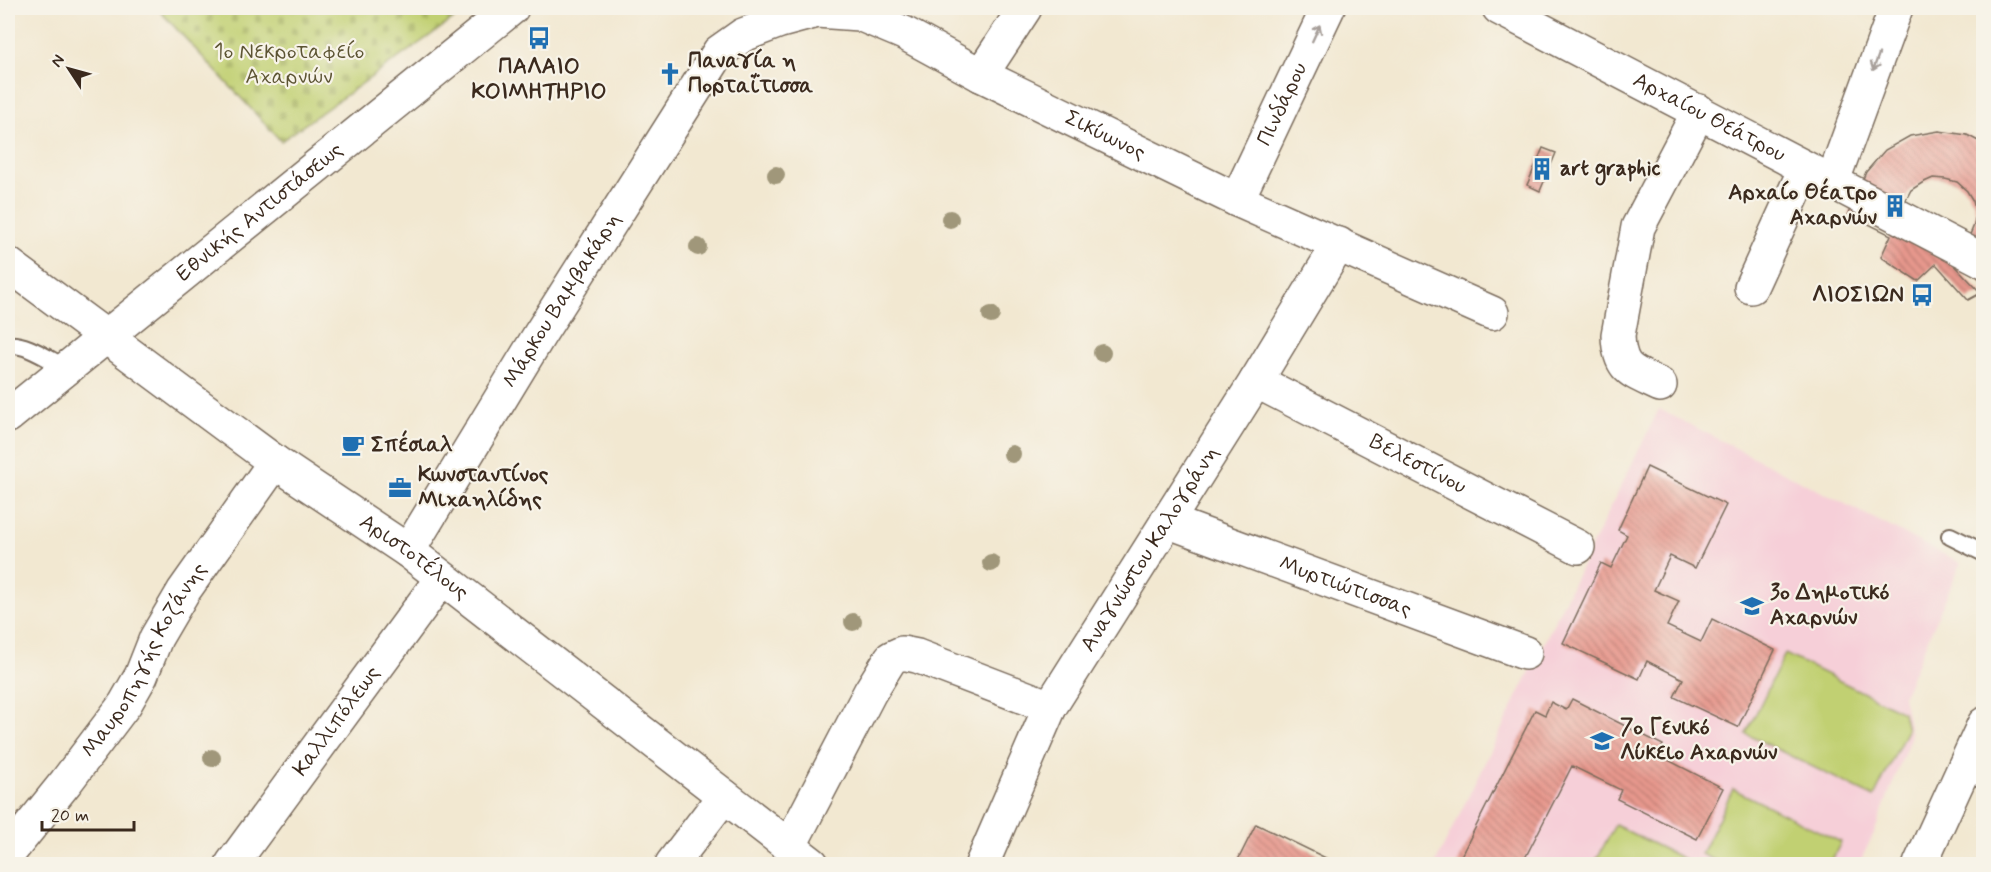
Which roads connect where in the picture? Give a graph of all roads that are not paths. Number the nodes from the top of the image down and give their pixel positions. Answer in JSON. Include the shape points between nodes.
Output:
{"nodes":[{"id":1,"x":512,"y":8,"type":"edge"},
{"id":2,"x":1025,"y":8,"type":"edge"},
{"id":3,"x":1328,"y":8,"type":"edge"},
{"id":4,"x":1498,"y":8,"type":"edge"},
{"id":5,"x":1896,"y":8,"type":"edge"},
{"id":6,"x":719,"y":52,"type":"joint"},
{"id":7,"x":981,"y":75,"type":"junction"},
{"id":8,"x":1699,"y":111,"type":"junction"},
{"id":9,"x":1819,"y":176,"type":"junction"},
{"id":10,"x":1237,"y":200,"type":"junction"},
{"id":11,"x":1338,"y":244,"type":"junction"},
{"id":12,"x":1983,"y":261,"type":"edge"},
{"id":13,"x":8,"y":264,"type":"edge"},
{"id":14,"x":1751,"y":287,"type":"dead end"},
{"id":15,"x":1492,"y":313,"type":"dead end"},
{"id":16,"x":106,"y":336,"type":"junction"},
{"id":17,"x":8,"y":345,"type":"edge"},
{"id":18,"x":66,"y":368,"type":"junction"},
{"id":19,"x":1256,"y":381,"type":"junction"},
{"id":20,"x":1660,"y":385,"type":"dead end"},
{"id":21,"x":8,"y":416,"type":"edge"},
{"id":22,"x":275,"y":462,"type":"junction"},
{"id":23,"x":1167,"y":521,"type":"junction"},
{"id":24,"x":1950,"y":536,"type":"dead end"},
{"id":25,"x":1578,"y":547,"type":"dead end"},
{"id":26,"x":408,"y":551,"type":"junction"},
{"id":27,"x":1983,"y":553,"type":"edge"},
{"id":28,"x":442,"y":578,"type":"junction"},
{"id":29,"x":1525,"y":653,"type":"dead end"},
{"id":30,"x":1050,"y":707,"type":"junction"},
{"id":31,"x":1983,"y":724,"type":"edge"},
{"id":32,"x":1973,"y":774,"type":"edge"},
{"id":33,"x":724,"y":796,"type":"junction"},
{"id":34,"x":8,"y":854,"type":"edge"},
{"id":35,"x":801,"y":856,"type":"edge"},
{"id":36,"x":232,"y":864,"type":"edge"},
{"id":37,"x":672,"y":864,"type":"edge"},
{"id":38,"x":982,"y":864,"type":"edge"},
{"id":39,"x":1920,"y":864,"type":"edge"}],
"edges":[{"from":1,"to":16,"type":"street","name":"Εθνικής Αντιστάσεως"},
{"from":2,"to":7,"type":"street"},
{"from":10,"to":3,"type":"street","name":"Πινδάρου","one_way":true},
{"from":4,"to":8,"type":"street","name":"Αρχαίου Θεάτρου"},
{"from":5,"to":9,"type":"street","one_way":true},
{"from":6,"to":7,"type":"street","name":"Σικύωνος","via":[[743,35],[780,21],[818,11],[859,14],[904,33]]},
{"from":6,"to":26,"type":"street","name":"Μάρκου Βαμβακάρη"},
{"from":7,"to":10,"type":"street","name":"Σικύωνος"},
{"from":8,"to":9,"type":"street","name":"Αρχαίου Θεάτρου"},
{"from":8,"to":20,"type":"street","via":[[1638,227],[1618,335],[1618,350],[1627,369]]},
{"from":9,"to":12,"type":"street","name":"Αρχαίου Θεάτρου"},
{"from":9,"to":14,"type":"street"},
{"from":10,"to":11,"type":"street","name":"Σικύωνος"},
{"from":11,"to":15,"type":"street","name":"Σικύωνος"},
{"from":11,"to":19,"type":"street","name":"Αναγνώστου Καλογράνη"},
{"from":13,"to":16,"type":"street","name":"Αριστοτέλους"},
{"from":16,"to":18,"type":"street","name":"Εθνικής Αντιστάσεως"},
{"from":16,"to":22,"type":"street","name":"Αριστοτέλους"},
{"from":17,"to":18,"type":"lane","via":[[26,348]]},
{"from":18,"to":21,"type":"street","name":"Εθνικής Αντιστάσεως"},
{"from":19,"to":23,"type":"street","name":"Αναγνώστου Καλογράνη"},
{"from":19,"to":25,"type":"street","name":"Βελεστίνου"},
{"from":22,"to":26,"type":"street","name":"Αριστοτέλους"},
{"from":22,"to":34,"type":"street","name":"Μαυροπηγής Κοζάνης","via":[[183,592],[125,704]]},
{"from":23,"to":29,"type":"street","name":"Μυρτιώτισσας"},
{"from":23,"to":30,"type":"street","name":"Αναγνώστου Καλογράνη"},
{"from":24,"to":27,"type":"lane"},
{"from":26,"to":28,"type":"street","name":"Αριστοτέλους"},
{"from":28,"to":33,"type":"street","name":"Αριστοτέλους"},
{"from":28,"to":36,"type":"street","name":"Καλλιπόλεως"},
{"from":30,"to":35,"type":"street","via":[[917,656],[902,653],[891,658],[870,692]]},
{"from":30,"to":38,"type":"street","name":"Αναγνώστου Καλογράνη"},
{"from":31,"to":32,"type":"street"},
{"from":32,"to":39,"type":"street"},
{"from":33,"to":35,"type":"street","name":"Αριστοτέλους"},
{"from":33,"to":37,"type":"street"}]}
